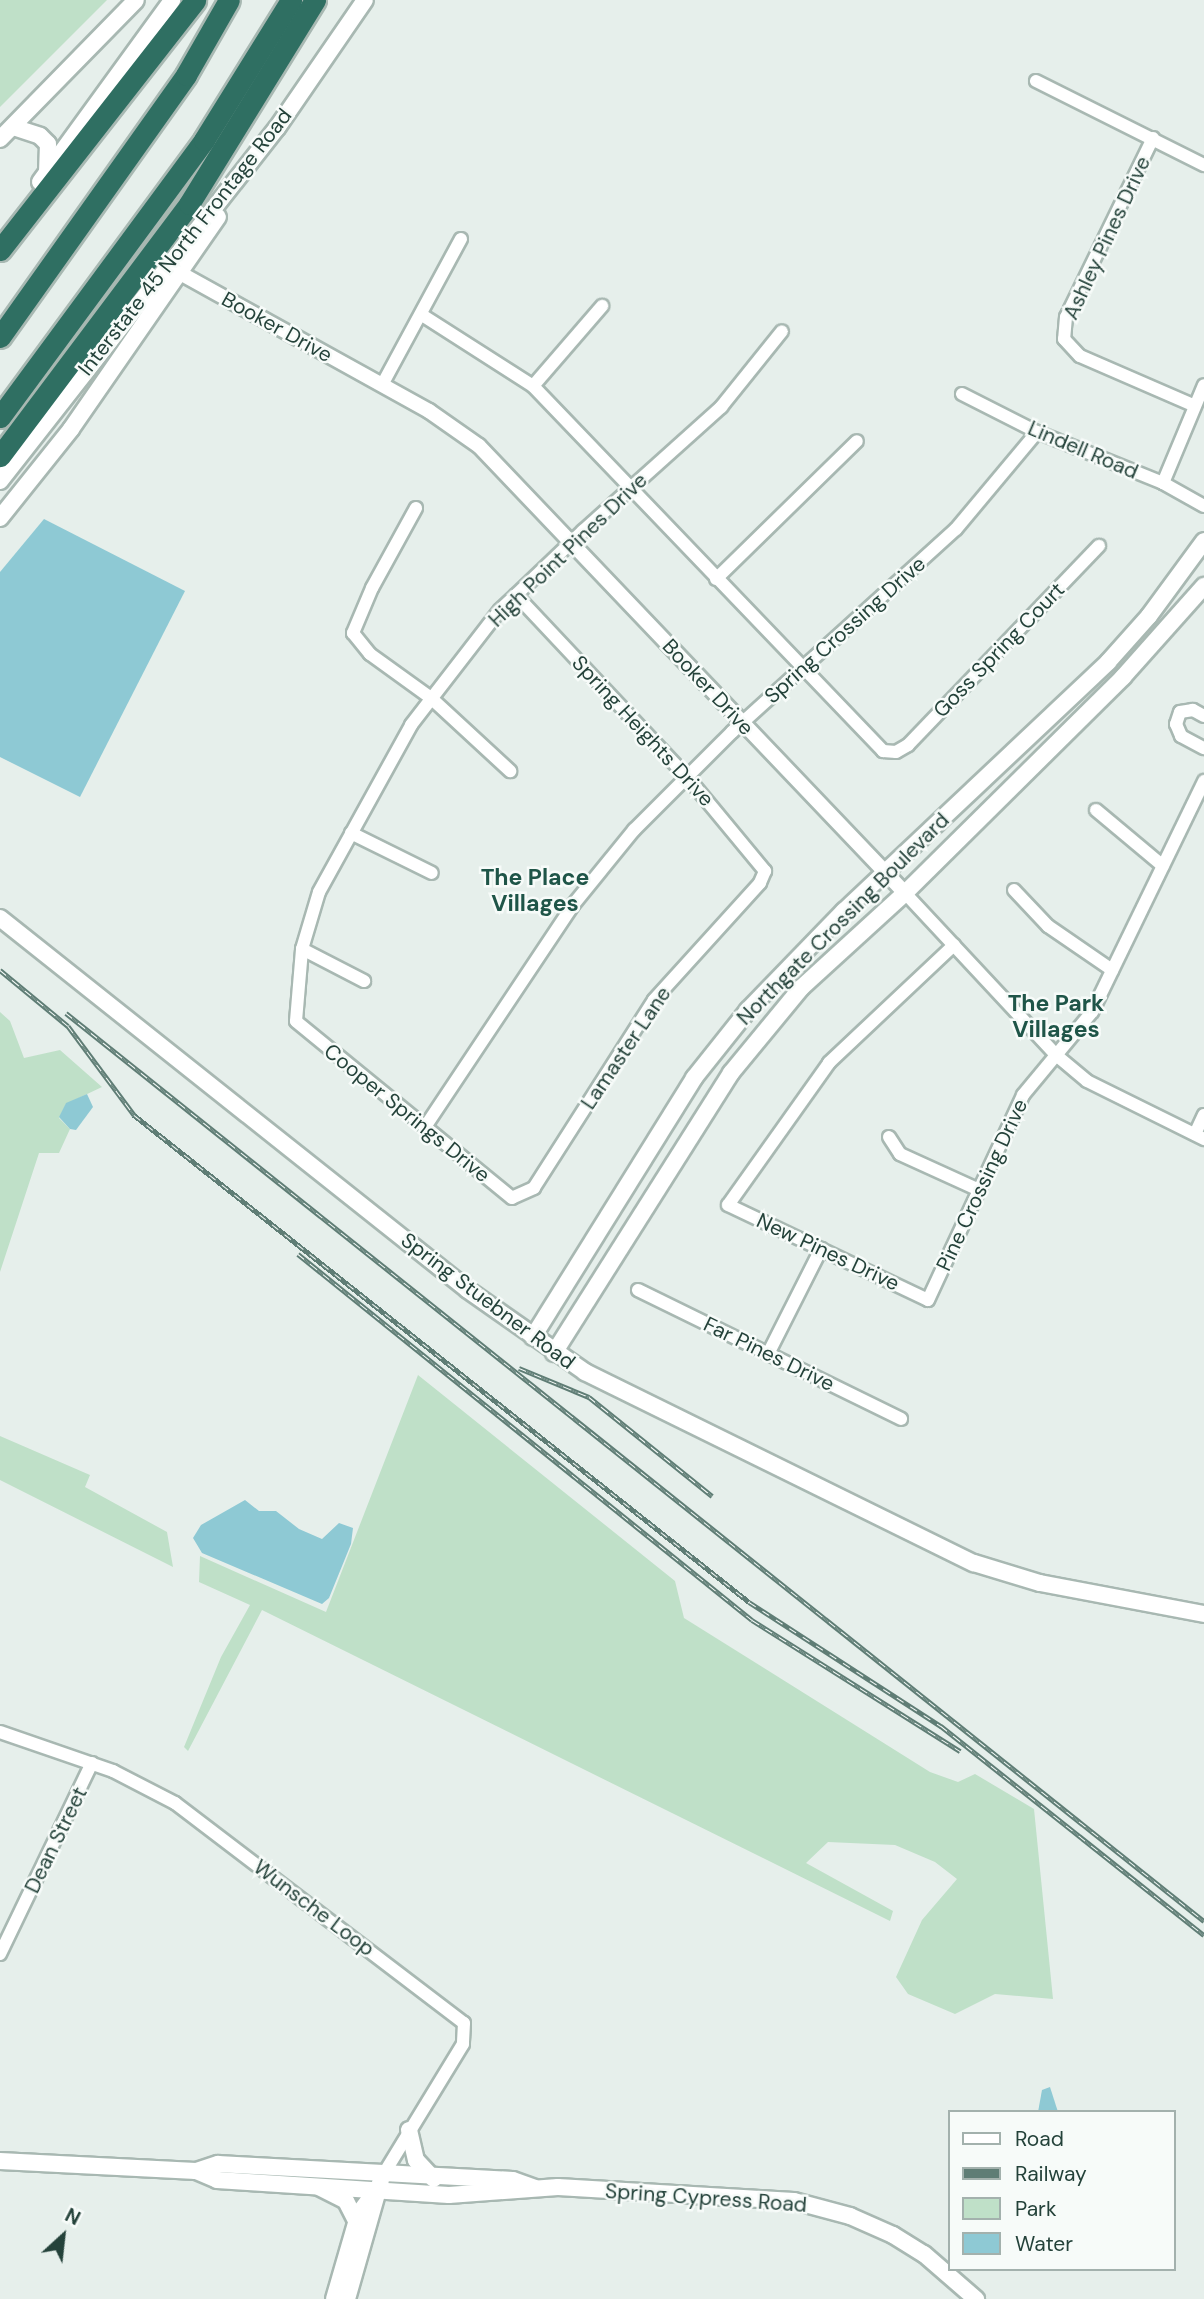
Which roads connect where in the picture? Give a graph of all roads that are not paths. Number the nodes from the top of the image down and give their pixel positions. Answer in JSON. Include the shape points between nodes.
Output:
{"nodes":[{"id":1,"x":136,"y":0,"type":"edge"},
{"id":2,"x":172,"y":0,"type":"edge"},
{"id":3,"x":195,"y":0,"type":"edge"},
{"id":4,"x":229,"y":0,"type":"edge"},
{"id":5,"x":291,"y":0,"type":"edge"},
{"id":6,"x":315,"y":0,"type":"edge"},
{"id":7,"x":365,"y":0,"type":"edge"},
{"id":8,"x":1036,"y":81,"type":"dead end"},
{"id":9,"x":13,"y":127,"type":"junction"},
{"id":10,"x":277,"y":128,"type":"junction"},
{"id":11,"x":1153,"y":138,"type":"junction"},
{"id":12,"x":0,"y":139,"type":"edge"},
{"id":13,"x":1204,"y":165,"type":"edge"},
{"id":14,"x":46,"y":175,"type":"junction"},
{"id":15,"x":0,"y":236,"type":"edge"},
{"id":16,"x":461,"y":239,"type":"dead end"},
{"id":17,"x":0,"y":250,"type":"edge"},
{"id":18,"x":180,"y":273,"type":"junction"},
{"id":19,"x":602,"y":306,"type":"dead end"},
{"id":20,"x":422,"y":315,"type":"junction"},
{"id":21,"x":782,"y":331,"type":"dead end"},
{"id":22,"x":0,"y":337,"type":"edge"},
{"id":23,"x":382,"y":385,"type":"junction"},
{"id":24,"x":1204,"y":385,"type":"edge"},
{"id":25,"x":533,"y":386,"type":"junction"},
{"id":26,"x":962,"y":394,"type":"dead end"},
{"id":27,"x":1195,"y":406,"type":"junction"},
{"id":28,"x":0,"y":417,"type":"edge"},
{"id":29,"x":1037,"y":432,"type":"junction"},
{"id":30,"x":857,"y":441,"type":"dead end"},
{"id":31,"x":0,"y":456,"type":"edge"},
{"id":32,"x":0,"y":481,"type":"edge"},
{"id":33,"x":1163,"y":483,"type":"junction"},
{"id":34,"x":631,"y":490,"type":"junction"},
{"id":35,"x":1204,"y":506,"type":"edge"},
{"id":36,"x":416,"y":508,"type":"dead end"},
{"id":37,"x":0,"y":518,"type":"edge"},
{"id":38,"x":1204,"y":541,"type":"edge"},
{"id":39,"x":571,"y":542,"type":"junction"},
{"id":40,"x":1099,"y":546,"type":"dead end"},
{"id":41,"x":716,"y":579,"type":"junction"},
{"id":42,"x":1204,"y":586,"type":"edge"},
{"id":43,"x":516,"y":595,"type":"junction"},
{"id":44,"x":803,"y":671,"type":"junction"},
{"id":45,"x":431,"y":698,"type":"junction"},
{"id":46,"x":1063,"y":705,"type":"junction"},
{"id":47,"x":1204,"y":716,"type":"edge"},
{"id":48,"x":1077,"y":721,"type":"junction"},
{"id":49,"x":742,"y":723,"type":"junction"},
{"id":50,"x":1204,"y":748,"type":"edge"},
{"id":51,"x":510,"y":771,"type":"dead end"},
{"id":52,"x":688,"y":778,"type":"junction"},
{"id":53,"x":1204,"y":781,"type":"edge"},
{"id":54,"x":1096,"y":810,"type":"dead end"},
{"id":55,"x":351,"y":833,"type":"junction"},
{"id":56,"x":1163,"y":866,"type":"junction"},
{"id":57,"x":765,"y":871,"type":"joint"},
{"id":58,"x":432,"y":873,"type":"dead end"},
{"id":59,"x":886,"y":873,"type":"junction"},
{"id":60,"x":1014,"y":890,"type":"dead end"},
{"id":61,"x":905,"y":894,"type":"junction"},
{"id":62,"x":0,"y":918,"type":"edge"},
{"id":63,"x":954,"y":945,"type":"junction"},
{"id":64,"x":302,"y":949,"type":"junction"},
{"id":65,"x":1112,"y":970,"type":"junction"},
{"id":66,"x":364,"y":981,"type":"dead end"},
{"id":67,"x":748,"y":1010,"type":"junction"},
{"id":68,"x":296,"y":1021,"type":"joint"},
{"id":69,"x":771,"y":1027,"type":"junction"},
{"id":70,"x":1056,"y":1055,"type":"junction"},
{"id":71,"x":1204,"y":1115,"type":"edge"},
{"id":72,"x":425,"y":1127,"type":"junction"},
{"id":73,"x":889,"y":1137,"type":"dead end"},
{"id":74,"x":1199,"y":1137,"type":"edge"},
{"id":75,"x":645,"y":1161,"type":"junction"},
{"id":76,"x":665,"y":1173,"type":"junction"},
{"id":77,"x":979,"y":1190,"type":"junction"},
{"id":78,"x":520,"y":1197,"type":"joint"},
{"id":79,"x":821,"y":1249,"type":"junction"},
{"id":80,"x":638,"y":1290,"type":"dead end"},
{"id":81,"x":928,"y":1300,"type":"joint"},
{"id":82,"x":533,"y":1337,"type":"junction"},
{"id":83,"x":554,"y":1353,"type":"junction"},
{"id":84,"x":768,"y":1354,"type":"junction"},
{"id":85,"x":901,"y":1419,"type":"dead end"},
{"id":86,"x":1204,"y":1614,"type":"edge"},
{"id":87,"x":0,"y":1732,"type":"edge"},
{"id":88,"x":92,"y":1763,"type":"junction"},
{"id":89,"x":0,"y":1954,"type":"edge"},
{"id":90,"x":409,"y":2130,"type":"junction"},
{"id":91,"x":0,"y":2161,"type":"edge"},
{"id":92,"x":196,"y":2171,"type":"junction"},
{"id":93,"x":434,"y":2179,"type":"junction"},
{"id":94,"x":381,"y":2181,"type":"junction"},
{"id":95,"x":310,"y":2184,"type":"junction"},
{"id":96,"x":535,"y":2188,"type":"junction"},
{"id":97,"x":356,"y":2221,"type":"junction"},
{"id":98,"x":334,"y":2299,"type":"edge"},
{"id":99,"x":347,"y":2299,"type":"edge"},
{"id":100,"x":976,"y":2299,"type":"edge"}],
"edges":[{"from":1,"to":9,"type":"main road"},
{"from":2,"to":14,"type":"main road"},
{"from":3,"to":17,"type":"highway"},
{"from":4,"to":22,"type":"highway","via":[[186,75]]},
{"from":5,"to":28,"type":"highway","via":[[204,139]]},
{"from":6,"to":31,"type":"highway","via":[[189,204]]},
{"from":7,"to":10,"type":"main road","name":"Interstate 45 North Frontage Road"},
{"from":8,"to":11,"type":"street"},
{"from":9,"to":12,"type":"main road"},
{"from":9,"to":14,"type":"main road","via":[[40,136],[48,144]]},
{"from":10,"to":18,"type":"main road"},
{"from":10,"to":32,"type":"main road","name":"Interstate 45 North Frontage Road"},
{"from":11,"to":13,"type":"street"},
{"from":11,"to":27,"type":"street","name":"Ashley Pines Drive","via":[[1066,317],[1065,340],[1080,356]]},
{"from":14,"to":15,"type":"main road"},
{"from":16,"to":20,"type":"street"},
{"from":18,"to":23,"type":"street","name":"Booker Drive"},
{"from":18,"to":37,"type":"main road","via":[[71,429]]},
{"from":19,"to":25,"type":"street"},
{"from":20,"to":23,"type":"street"},
{"from":20,"to":25,"type":"street"},
{"from":21,"to":34,"type":"street","name":"High Point Pines Drive","via":[[721,407]]},
{"from":23,"to":39,"type":"street","name":"Booker Drive","via":[[479,446]]},
{"from":24,"to":27,"type":"street"},
{"from":25,"to":34,"type":"street"},
{"from":26,"to":29,"type":"street","name":"Lindell Road"},
{"from":27,"to":33,"type":"street"},
{"from":29,"to":33,"type":"street","name":"Lindell Road"},
{"from":29,"to":44,"type":"street","name":"Spring Crossing Drive","via":[[956,529]]},
{"from":30,"to":41,"type":"street"},
{"from":33,"to":35,"type":"street","name":"Lindell Road"},
{"from":34,"to":39,"type":"street","name":"High Point Pines Drive"},
{"from":34,"to":41,"type":"street"},
{"from":36,"to":45,"type":"street","via":[[353,633],[370,654]]},
{"from":38,"to":46,"type":"main road","name":"Northgate Crossing Boulevard","via":[[1149,616]]},
{"from":39,"to":43,"type":"street","name":"High Point Pines Drive"},
{"from":39,"to":49,"type":"street","name":"Booker Drive"},
{"from":40,"to":44,"type":"street","name":"Goss Spring Court","via":[[908,745],[896,752],[883,751]]},
{"from":41,"to":44,"type":"street"},
{"from":42,"to":48,"type":"main road","name":"Northgate Crossing Boulevard","via":[[1168,631]]},
{"from":43,"to":45,"type":"street","name":"High Point Pines Drive"},
{"from":43,"to":52,"type":"street","name":"Spring Heights Drive"},
{"from":44,"to":49,"type":"street","name":"Spring Crossing Drive"},
{"from":45,"to":51,"type":"street"},
{"from":45,"to":55,"type":"street","name":"High Point Pines Drive"},
{"from":46,"to":48,"type":"main road"},
{"from":46,"to":59,"type":"main road","name":"Northgate Crossing Boulevard"},
{"from":47,"to":50,"type":"street","via":[[1193,710],[1180,712],[1175,724],[1181,736]]},
{"from":48,"to":61,"type":"main road","name":"Northgate Crossing Boulevard"},
{"from":49,"to":52,"type":"street","name":"Spring Crossing Drive"},
{"from":49,"to":59,"type":"street","name":"Booker Drive"},
{"from":52,"to":57,"type":"street","name":"Spring Heights Drive"},
{"from":52,"to":72,"type":"street","name":"Spring Crossing Drive","via":[[634,830],[573,905]]},
{"from":53,"to":56,"type":"street","name":"Pine Crossing Drive"},
{"from":54,"to":56,"type":"street"},
{"from":55,"to":58,"type":"street"},
{"from":55,"to":64,"type":"street","name":"High Point Pines Drive","via":[[319,892]]},
{"from":56,"to":65,"type":"street","name":"Pine Crossing Drive"},
{"from":57,"to":78,"type":"street","name":"Lamaster Lane","via":[[760,883],[654,1000],[534,1188]]},
{"from":59,"to":61,"type":"street","name":"Booker Drive"},
{"from":59,"to":67,"type":"main road","name":"Northgate Crossing Boulevard"},
{"from":60,"to":65,"type":"street","via":[[1048,926],[1085,956]]},
{"from":61,"to":63,"type":"street","name":"Booker Drive"},
{"from":61,"to":69,"type":"main road","name":"Northgate Crossing Boulevard","via":[[801,988]]},
{"from":62,"to":82,"type":"main road","name":"Spring Stuebner Road"},
{"from":63,"to":70,"type":"street","name":"Booker Drive"},
{"from":63,"to":79,"type":"street","name":"New Pines Drive","via":[[830,1063],[728,1205]]},
{"from":64,"to":66,"type":"street"},
{"from":64,"to":68,"type":"street","name":"High Point Pines Drive"},
{"from":65,"to":70,"type":"street","name":"Pine Crossing Drive","via":[[1092,1012]]},
{"from":67,"to":69,"type":"main road"},
{"from":67,"to":75,"type":"main road","name":"Northgate Crossing Boulevard","via":[[694,1079]]},
{"from":68,"to":72,"type":"street","name":"Cooper Springs Drive"},
{"from":69,"to":76,"type":"main road","name":"Northgate Crossing Boulevard","via":[[732,1073]]},
{"from":70,"to":74,"type":"street","name":"Booker Drive","via":[[1087,1081]]},
{"from":70,"to":77,"type":"street","name":"Pine Crossing Drive","via":[[1023,1095]]},
{"from":71,"to":74,"type":"street"},
{"from":72,"to":78,"type":"street","name":"Cooper Springs Drive","via":[[512,1198]]},
{"from":73,"to":77,"type":"street","via":[[900,1154]]},
{"from":75,"to":76,"type":"main road"},
{"from":75,"to":82,"type":"main road","name":"Northgate Crossing Boulevard"},
{"from":76,"to":83,"type":"main road","name":"Northgate Crossing Boulevard"},
{"from":77,"to":81,"type":"street","name":"Pine Crossing Drive"},
{"from":79,"to":81,"type":"street","name":"New Pines Drive"},
{"from":79,"to":84,"type":"street"},
{"from":80,"to":84,"type":"street","name":"Far Pines Drive"},
{"from":82,"to":83,"type":"main road","name":"Spring Stuebner Road"},
{"from":83,"to":86,"type":"main road","name":"Spring Stuebner Road","via":[[636,1399],[974,1563],[1040,1583]]},
{"from":84,"to":85,"type":"street","name":"Far Pines Drive"},
{"from":87,"to":88,"type":"street","name":"Wunsche Loop"},
{"from":88,"to":89,"type":"street","name":"Dean Street"},
{"from":88,"to":90,"type":"street","name":"Wunsche Loop","via":[[175,1803],[464,2024],[463,2044]]},
{"from":90,"to":93,"type":"main road","via":[[416,2160]]},
{"from":90,"to":94,"type":"street","name":"Wunsche Loop"},
{"from":91,"to":92,"type":"main road","name":"Spring Cypress Road"},
{"from":92,"to":94,"type":"main road","name":"Spring Cypress Road","via":[[218,2164]]},
{"from":92,"to":95,"type":"main road","name":"Spring Cypress Road","via":[[217,2180]]},
{"from":93,"to":94,"type":"main road","name":"Spring Cypress Road"},
{"from":93,"to":96,"type":"main road","name":"Spring Cypress Road","via":[[513,2180]]},
{"from":94,"to":95,"type":"main road","name":"Spring Cypress Road"},
{"from":94,"to":96,"type":"main road","name":"Spring Cypress Road","via":[[449,2195]]},
{"from":94,"to":97,"type":"main road"},
{"from":94,"to":99,"type":"main road"},
{"from":95,"to":97,"type":"main road","via":[[346,2201]]},
{"from":96,"to":100,"type":"main road","name":"Spring Cypress Road","via":[[743,2197],[820,2207],[893,2235]]},
{"from":97,"to":98,"type":"main road"}]}
